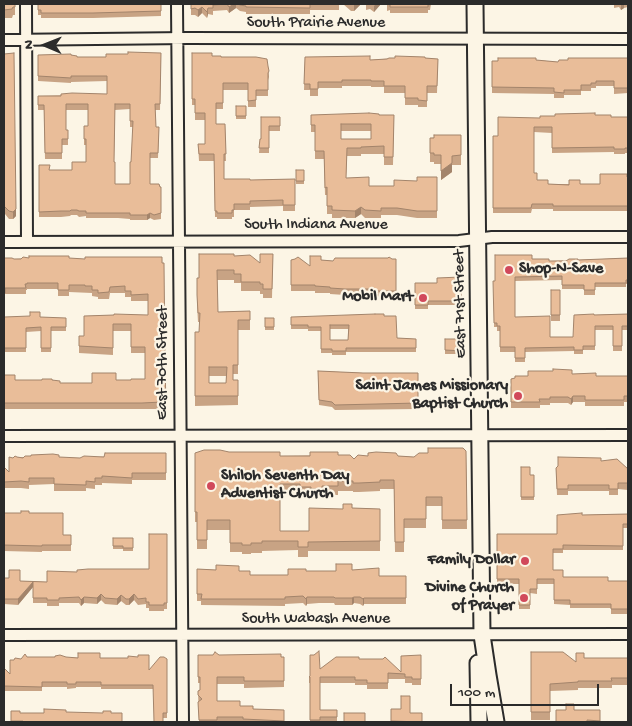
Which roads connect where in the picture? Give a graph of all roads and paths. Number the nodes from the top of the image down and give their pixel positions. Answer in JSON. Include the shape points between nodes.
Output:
{"nodes":[{"id":1,"x":26,"y":4,"type":"edge"},
{"id":2,"x":176,"y":4,"type":"edge"},
{"id":3,"x":475,"y":4,"type":"edge"},
{"id":4,"x":177,"y":38,"type":"junction"},
{"id":5,"x":475,"y":39,"type":"junction"},
{"id":6,"x":628,"y":39,"type":"edge"},
{"id":7,"x":4,"y":40,"type":"edge"},
{"id":8,"x":26,"y":40,"type":"junction"},
{"id":9,"x":628,"y":238,"type":"edge"},
{"id":10,"x":478,"y":239,"type":"junction"},
{"id":11,"x":4,"y":242,"type":"edge"},
{"id":12,"x":27,"y":242,"type":"junction"},
{"id":13,"x":178,"y":242,"type":"junction"},
{"id":14,"x":180,"y":435,"type":"junction"},
{"id":15,"x":480,"y":435,"type":"junction"},
{"id":16,"x":628,"y":435,"type":"edge"},
{"id":17,"x":4,"y":436,"type":"edge"},
{"id":18,"x":628,"y":634,"type":"edge"},
{"id":19,"x":4,"y":635,"type":"edge"},
{"id":20,"x":181,"y":635,"type":"junction"},
{"id":21,"x":482,"y":635,"type":"junction"},
{"id":22,"x":182,"y":722,"type":"edge"},
{"id":23,"x":480,"y":722,"type":"edge"},
{"id":24,"x":496,"y":722,"type":"edge"}],
"edges":[{"from":1,"to":8,"type":"street"},
{"from":2,"to":4,"type":"street","name":"East 70th Street"},
{"from":3,"to":5,"type":"main road","name":"East 71st Street"},
{"from":4,"to":5,"type":"street","name":"South Prairie Avenue"},
{"from":4,"to":8,"type":"street","name":"South Prairie Avenue"},
{"from":4,"to":13,"type":"street","name":"East 70th Street"},
{"from":5,"to":6,"type":"street","name":"South Prairie Avenue"},
{"from":5,"to":10,"type":"main road","name":"East 71st Street"},
{"from":7,"to":8,"type":"street","name":"South Prairie Avenue"},
{"from":8,"to":12,"type":"street"},
{"from":9,"to":10,"type":"street","name":"South Indiana Avenue"},
{"from":10,"to":13,"type":"street","name":"South Indiana Avenue"},
{"from":10,"to":15,"type":"main road","name":"East 71st Street"},
{"from":11,"to":12,"type":"street","name":"South Indiana Avenue"},
{"from":12,"to":13,"type":"street","name":"South Indiana Avenue"},
{"from":13,"to":14,"type":"street","name":"East 70th Street"},
{"from":14,"to":15,"type":"street"},
{"from":14,"to":17,"type":"street"},
{"from":14,"to":20,"type":"street","name":"East 70th Street"},
{"from":15,"to":16,"type":"street"},
{"from":15,"to":21,"type":"main road","name":"East 71st Street"},
{"from":18,"to":21,"type":"street","name":"South Wabash Avenue"},
{"from":19,"to":20,"type":"street","name":"South Wabash Avenue"},
{"from":20,"to":21,"type":"street","name":"South Wabash Avenue"},
{"from":20,"to":22,"type":"street","name":"East 70th Street"},
{"from":21,"to":23,"type":"main road","name":"East 71st Street","via":[[478,653]]},
{"from":21,"to":24,"type":"main road","name":"East 71st Street"}]}
